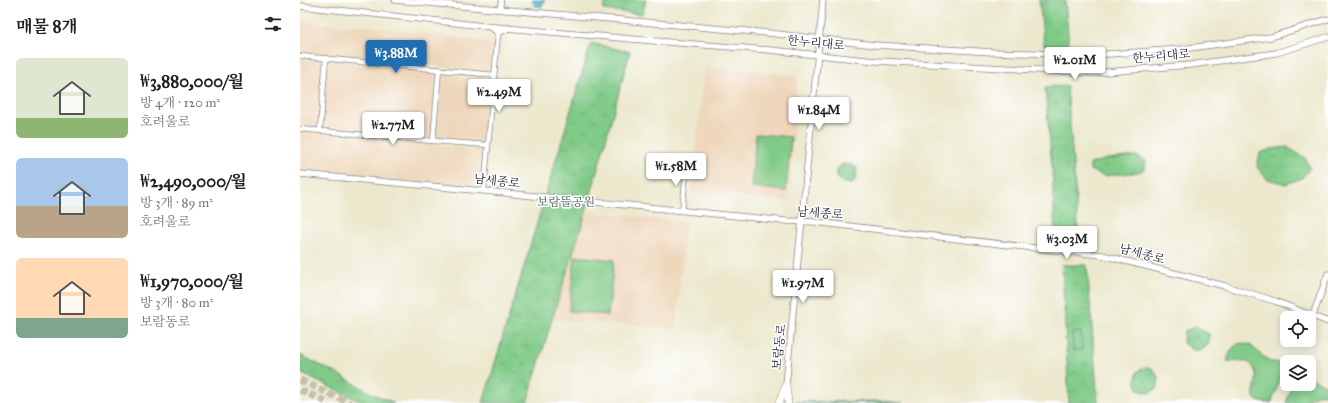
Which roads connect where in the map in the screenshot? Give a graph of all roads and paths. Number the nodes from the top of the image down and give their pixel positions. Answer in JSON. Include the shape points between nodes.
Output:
{"nodes":[{"id":1,"x":395,"y":0,"type":"edge"},
{"id":2,"x":502,"y":0,"type":"edge"},
{"id":3,"x":823,"y":0,"type":"edge"},
{"id":4,"x":300,"y":6,"type":"edge"},
{"id":5,"x":500,"y":10,"type":"junction"},
{"id":6,"x":1328,"y":19,"type":"edge"},
{"id":7,"x":484,"y":26,"type":"junction"},
{"id":8,"x":511,"y":27,"type":"junction"},
{"id":9,"x":498,"y":33,"type":"junction"},
{"id":10,"x":1328,"y":37,"type":"edge"},
{"id":11,"x":819,"y":38,"type":"junction"},
{"id":12,"x":818,"y":55,"type":"junction"},
{"id":13,"x":300,"y":56,"type":"edge"},
{"id":14,"x":326,"y":58,"type":"junction"},
{"id":15,"x":439,"y":70,"type":"junction"},
{"id":16,"x":494,"y":75,"type":"junction"},
{"id":17,"x":300,"y":129,"type":"edge"},
{"id":18,"x":320,"y":131,"type":"junction"},
{"id":19,"x":433,"y":141,"type":"junction"},
{"id":20,"x":488,"y":145,"type":"junction"},
{"id":21,"x":687,"y":165,"type":"dead end"},
{"id":22,"x":300,"y":174,"type":"edge"},
{"id":23,"x":484,"y":191,"type":"junction"},
{"id":24,"x":682,"y":211,"type":"junction"},
{"id":25,"x":801,"y":222,"type":"junction"},
{"id":26,"x":1328,"y":274,"type":"edge"},
{"id":27,"x":1301,"y":311,"type":"edge"},
{"id":28,"x":1314,"y":311,"type":"edge"},
{"id":29,"x":1316,"y":317,"type":"edge"},
{"id":30,"x":1328,"y":322,"type":"edge"},
{"id":31,"x":786,"y":385,"type":"junction"},
{"id":32,"x":779,"y":403,"type":"edge"},
{"id":33,"x":788,"y":403,"type":"edge"}],
"edges":[{"from":1,"to":5,"type":"street","name":"한누리대로"},
{"from":2,"to":5,"type":"street"},
{"from":3,"to":11,"type":"street","name":"보람동로"},
{"from":4,"to":7,"type":"street","name":"한누리대로"},
{"from":5,"to":11,"type":"street","name":"한누리대로"},
{"from":6,"to":11,"type":"street","name":"한누리대로","via":[[1271,37],[1182,49],[1094,55],[875,45]]},
{"from":7,"to":8,"type":"street","name":"한누리대로"},
{"from":7,"to":9,"type":"street"},
{"from":8,"to":9,"type":"street"},
{"from":8,"to":12,"type":"street","name":"한누리대로"},
{"from":9,"to":16,"type":"street"},
{"from":10,"to":12,"type":"street","name":"한누리대로","via":[[1276,53],[1190,65],[1094,73],[876,61]]},
{"from":11,"to":12,"type":"street","name":"보람동로"},
{"from":12,"to":25,"type":"street","name":"보람동로"},
{"from":13,"to":14,"type":"street"},
{"from":14,"to":15,"type":"street"},
{"from":14,"to":18,"type":"street"},
{"from":15,"to":16,"type":"street"},
{"from":15,"to":19,"type":"street"},
{"from":16,"to":20,"type":"street"},
{"from":17,"to":18,"type":"street"},
{"from":18,"to":19,"type":"street"},
{"from":19,"to":20,"type":"street"},
{"from":20,"to":23,"type":"street"},
{"from":21,"to":24,"type":"street"},
{"from":22,"to":23,"type":"street","name":"남세종로"},
{"from":23,"to":24,"type":"street","name":"남세종로"},
{"from":24,"to":25,"type":"street","name":"남세종로"},
{"from":25,"to":27,"type":"street","name":"남세종로","via":[[1102,255],[1225,286]]},
{"from":25,"to":31,"type":"street","name":"보람동로"},
{"from":26,"to":28,"type":"street"},
{"from":29,"to":30,"type":"street","name":"남세종로"},
{"from":31,"to":32,"type":"highway"},
{"from":31,"to":33,"type":"highway"}]}
